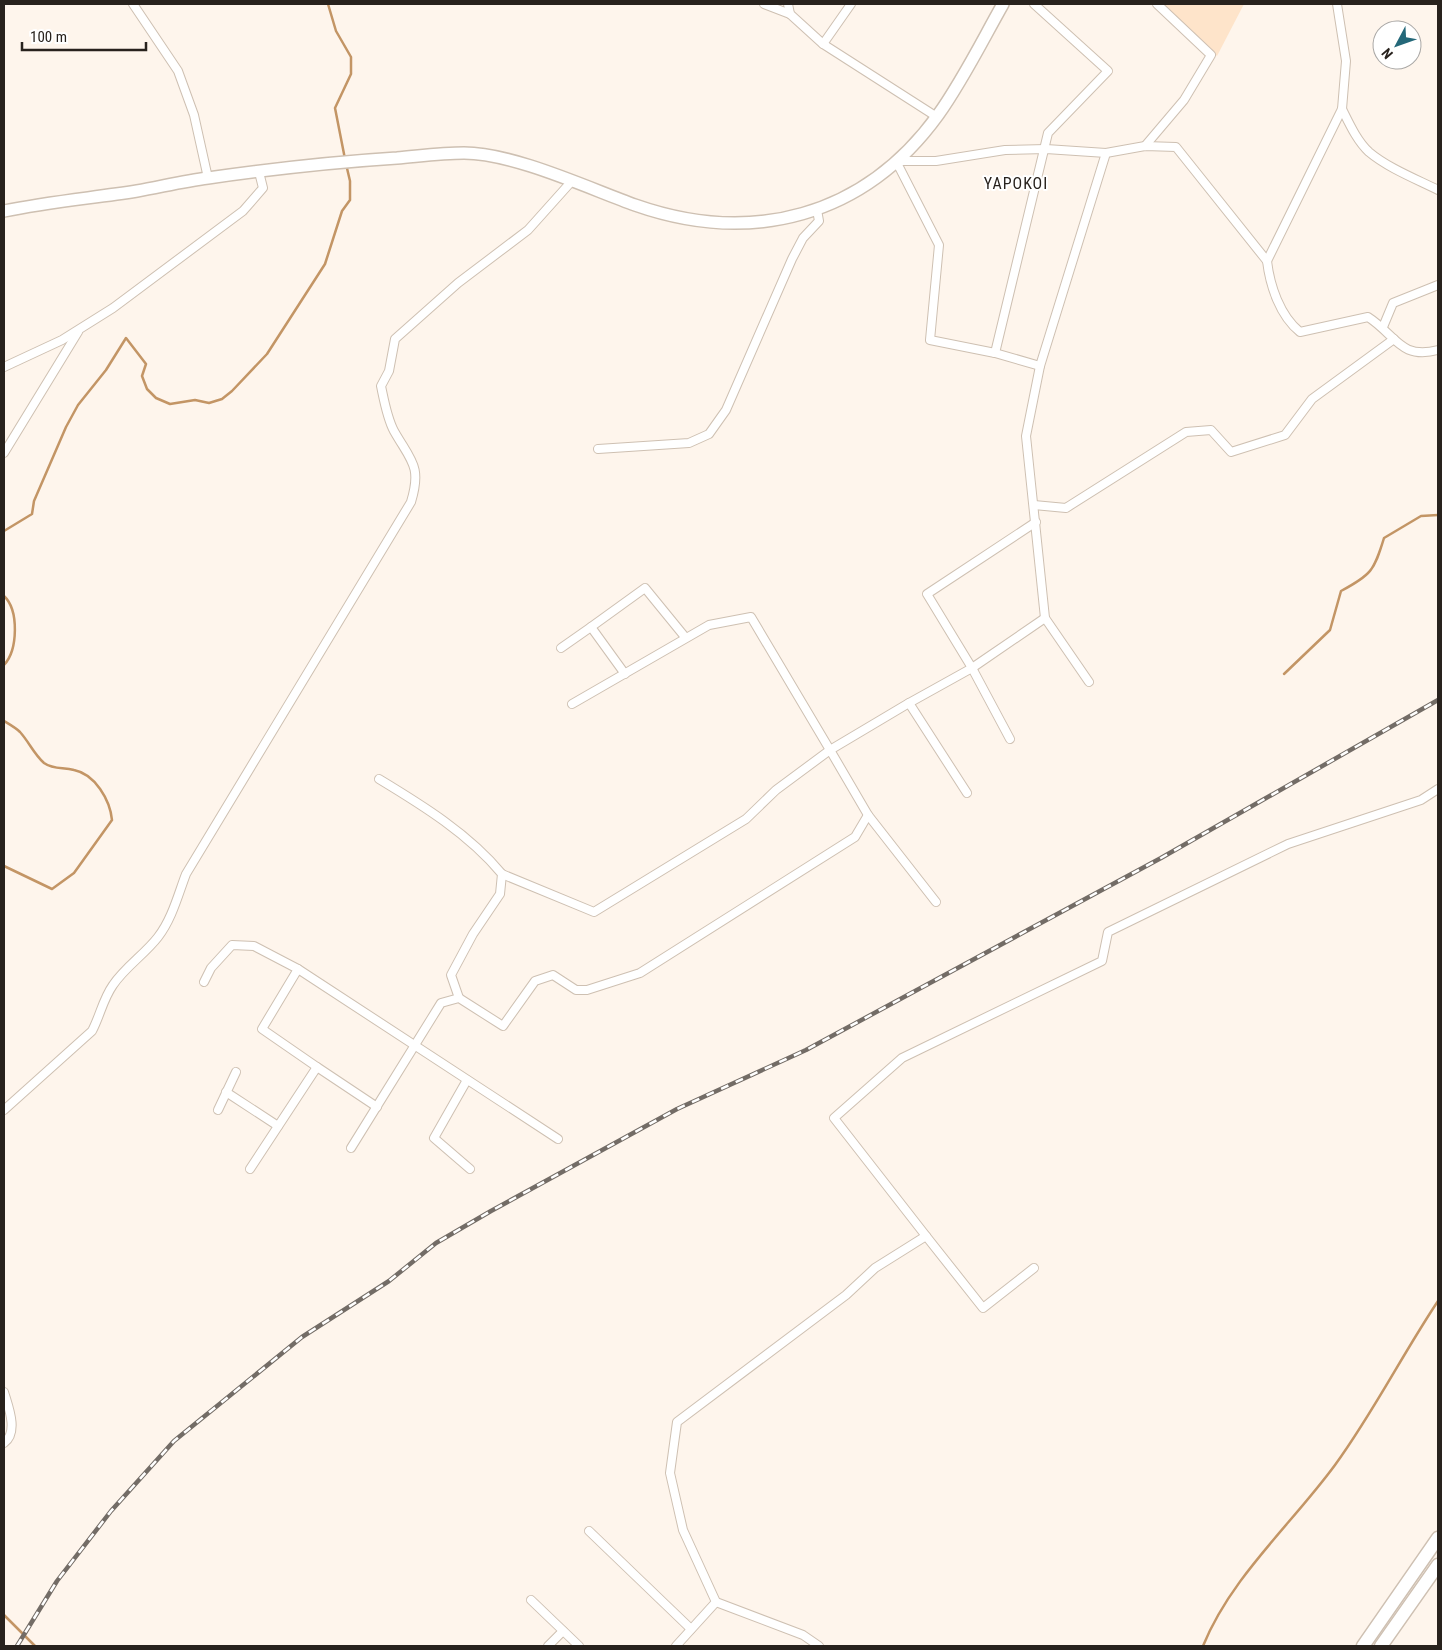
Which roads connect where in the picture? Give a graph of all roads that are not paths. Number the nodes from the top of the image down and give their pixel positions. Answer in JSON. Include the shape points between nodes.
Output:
{"nodes":[{"id":1,"x":133,"y":4,"type":"edge"},
{"id":2,"x":764,"y":4,"type":"edge"},
{"id":3,"x":788,"y":4,"type":"edge"},
{"id":4,"x":851,"y":4,"type":"edge"},
{"id":5,"x":1003,"y":4,"type":"edge"},
{"id":6,"x":1034,"y":4,"type":"edge"},
{"id":7,"x":1157,"y":4,"type":"edge"},
{"id":8,"x":1336,"y":4,"type":"edge"},
{"id":9,"x":790,"y":14,"type":"junction"},
{"id":10,"x":823,"y":44,"type":"junction"},
{"id":11,"x":1342,"y":109,"type":"junction"},
{"id":12,"x":937,"y":117,"type":"junction"},
{"id":13,"x":1145,"y":146,"type":"junction"},
{"id":14,"x":1046,"y":149,"type":"junction"},
{"id":15,"x":1106,"y":153,"type":"junction"},
{"id":16,"x":896,"y":161,"type":"junction"},
{"id":17,"x":259,"y":172,"type":"junction"},
{"id":18,"x":208,"y":178,"type":"junction"},
{"id":19,"x":571,"y":182,"type":"junction"},
{"id":20,"x":1438,"y":190,"type":"edge"},
{"id":21,"x":817,"y":210,"type":"junction"},
{"id":22,"x":4,"y":211,"type":"edge"},
{"id":23,"x":1267,"y":261,"type":"junction"},
{"id":24,"x":1438,"y":285,"type":"edge"},
{"id":25,"x":1383,"y":327,"type":"junction"},
{"id":26,"x":79,"y":331,"type":"junction"},
{"id":27,"x":1394,"y":339,"type":"junction"},
{"id":28,"x":1438,"y":350,"type":"edge"},
{"id":29,"x":995,"y":353,"type":"junction"},
{"id":30,"x":1040,"y":366,"type":"junction"},
{"id":31,"x":4,"y":367,"type":"edge"},
{"id":32,"x":598,"y":450,"type":"dead end"},
{"id":33,"x":4,"y":453,"type":"edge"},
{"id":34,"x":1034,"y":504,"type":"junction"},
{"id":35,"x":1036,"y":522,"type":"junction"},
{"id":36,"x":1045,"y":618,"type":"junction"},
{"id":37,"x":591,"y":627,"type":"junction"},
{"id":38,"x":685,"y":637,"type":"junction"},
{"id":39,"x":561,"y":648,"type":"dead end"},
{"id":40,"x":972,"y":668,"type":"junction"},
{"id":41,"x":625,"y":674,"type":"junction"},
{"id":42,"x":1088,"y":682,"type":"dead end"},
{"id":43,"x":909,"y":703,"type":"junction"},
{"id":44,"x":572,"y":704,"type":"dead end"},
{"id":45,"x":1010,"y":739,"type":"dead end"},
{"id":46,"x":830,"y":750,"type":"junction"},
{"id":47,"x":378,"y":779,"type":"dead end"},
{"id":48,"x":1438,"y":789,"type":"edge"},
{"id":49,"x":967,"y":793,"type":"dead end"},
{"id":50,"x":868,"y":815,"type":"junction"},
{"id":51,"x":502,"y":874,"type":"junction"},
{"id":52,"x":936,"y":902,"type":"dead end"},
{"id":53,"x":298,"y":969,"type":"junction"},
{"id":54,"x":204,"y":982,"type":"dead end"},
{"id":55,"x":459,"y":998,"type":"junction"},
{"id":56,"x":415,"y":1046,"type":"junction"},
{"id":57,"x":317,"y":1067,"type":"junction"},
{"id":58,"x":236,"y":1072,"type":"dead end"},
{"id":59,"x":467,"y":1080,"type":"junction"},
{"id":60,"x":226,"y":1092,"type":"junction"},
{"id":61,"x":377,"y":1107,"type":"junction"},
{"id":62,"x":4,"y":1110,"type":"edge"},
{"id":63,"x":218,"y":1110,"type":"dead end"},
{"id":64,"x":278,"y":1126,"type":"junction"},
{"id":65,"x":558,"y":1139,"type":"dead end"},
{"id":66,"x":351,"y":1148,"type":"dead end"},
{"id":67,"x":250,"y":1169,"type":"dead end"},
{"id":68,"x":470,"y":1169,"type":"dead end"},
{"id":69,"x":926,"y":1236,"type":"junction"},
{"id":70,"x":1034,"y":1268,"type":"dead end"},
{"id":71,"x":4,"y":1392,"type":"edge"},
{"id":72,"x":4,"y":1443,"type":"edge"},
{"id":73,"x":589,"y":1531,"type":"dead end"},
{"id":74,"x":1438,"y":1538,"type":"edge"},
{"id":75,"x":1438,"y":1565,"type":"edge"},
{"id":76,"x":530,"y":1600,"type":"dead end"},
{"id":77,"x":716,"y":1602,"type":"junction"},
{"id":78,"x":691,"y":1629,"type":"junction"},
{"id":79,"x":563,"y":1631,"type":"junction"},
{"id":80,"x":548,"y":1646,"type":"edge"},
{"id":81,"x":579,"y":1646,"type":"edge"},
{"id":82,"x":676,"y":1646,"type":"edge"},
{"id":83,"x":819,"y":1646,"type":"edge"},
{"id":84,"x":1363,"y":1646,"type":"edge"},
{"id":85,"x":1381,"y":1646,"type":"edge"}],
"edges":[{"from":1,"to":18,"type":"street","via":[[178,71],[194,115]]},
{"from":2,"to":9,"type":"street"},
{"from":3,"to":9,"type":"street"},
{"from":4,"to":10,"type":"street"},
{"from":5,"to":12,"type":"street"},
{"from":6,"to":14,"type":"street","via":[[1108,71],[1048,133]]},
{"from":7,"to":13,"type":"street","via":[[1211,55],[1184,100]]},
{"from":8,"to":11,"type":"street","via":[[1346,61]]},
{"from":9,"to":10,"type":"street"},
{"from":10,"to":12,"type":"street"},
{"from":11,"to":20,"type":"street","via":[[1369,151]]},
{"from":11,"to":23,"type":"street"},
{"from":12,"to":16,"type":"street"},
{"from":13,"to":15,"type":"street"},
{"from":13,"to":23,"type":"street","via":[[1176,147]]},
{"from":14,"to":15,"type":"street"},
{"from":14,"to":16,"type":"street","via":[[1005,150],[936,161]]},
{"from":14,"to":29,"type":"street"},
{"from":15,"to":30,"type":"street"},
{"from":16,"to":21,"type":"street","via":[[867,184]]},
{"from":16,"to":29,"type":"street","via":[[938,246],[930,340]]},
{"from":17,"to":18,"type":"street"},
{"from":17,"to":19,"type":"street","via":[[466,153],[495,157]]},
{"from":17,"to":26,"type":"street","via":[[263,188],[243,211]]},
{"from":18,"to":22,"type":"street"},
{"from":19,"to":21,"type":"street","via":[[672,216],[713,223],[764,223]]},
{"from":19,"to":62,"type":"street","via":[[528,230],[458,283],[395,338],[388,371],[381,386],[393,429],[414,464],[417,482],[411,502],[186,874],[168,922],[158,937],[114,983],[92,1030]]},
{"from":21,"to":32,"type":"street","via":[[819,221],[803,238],[792,259],[726,410],[709,434],[689,443]]},
{"from":23,"to":25,"type":"street","via":[[1270,281],[1289,324],[1300,332],[1368,317]]},
{"from":24,"to":25,"type":"street","via":[[1393,303]]},
{"from":25,"to":27,"type":"street"},
{"from":26,"to":31,"type":"street"},
{"from":26,"to":33,"type":"street"},
{"from":27,"to":28,"type":"street","via":[[1404,350],[1426,354]]},
{"from":27,"to":34,"type":"street","via":[[1312,399],[1285,435],[1231,452],[1211,430],[1186,432],[1066,508]]},
{"from":29,"to":30,"type":"street"},
{"from":30,"to":34,"type":"street","via":[[1026,436]]},
{"from":34,"to":35,"type":"street"},
{"from":35,"to":36,"type":"street"},
{"from":35,"to":40,"type":"street","via":[[927,594]]},
{"from":36,"to":40,"type":"street"},
{"from":36,"to":42,"type":"street"},
{"from":37,"to":38,"type":"street","via":[[645,588]]},
{"from":37,"to":39,"type":"street"},
{"from":37,"to":41,"type":"street"},
{"from":38,"to":41,"type":"street"},
{"from":38,"to":46,"type":"street","via":[[708,625],[751,617]]},
{"from":40,"to":43,"type":"street"},
{"from":40,"to":45,"type":"street"},
{"from":41,"to":44,"type":"street"},
{"from":43,"to":46,"type":"street"},
{"from":43,"to":49,"type":"street"},
{"from":46,"to":50,"type":"street"},
{"from":46,"to":51,"type":"street","via":[[776,790],[746,819],[594,912]]},
{"from":47,"to":51,"type":"street","via":[[454,829],[488,856]]},
{"from":48,"to":69,"type":"street","via":[[1421,800],[1288,844],[1108,932],[1102,961],[902,1058],[834,1118]]},
{"from":50,"to":52,"type":"street"},
{"from":50,"to":55,"type":"street","via":[[855,837],[640,973],[587,990],[576,990],[552,975],[534,981],[503,1026]]},
{"from":51,"to":55,"type":"street","via":[[500,894],[472,934],[451,975]]},
{"from":53,"to":54,"type":"street","via":[[254,946],[232,945],[211,968]]},
{"from":53,"to":56,"type":"street"},
{"from":53,"to":57,"type":"street","via":[[262,1029]]},
{"from":55,"to":56,"type":"street","via":[[441,1003]]},
{"from":56,"to":59,"type":"street"},
{"from":56,"to":61,"type":"street"},
{"from":57,"to":61,"type":"street"},
{"from":57,"to":64,"type":"street"},
{"from":58,"to":60,"type":"street"},
{"from":59,"to":65,"type":"street"},
{"from":59,"to":68,"type":"street","via":[[434,1138]]},
{"from":60,"to":63,"type":"street"},
{"from":60,"to":64,"type":"street"},
{"from":61,"to":66,"type":"street"},
{"from":64,"to":67,"type":"street"},
{"from":69,"to":70,"type":"street","via":[[983,1308]]},
{"from":69,"to":77,"type":"street","via":[[875,1268],[846,1295],[677,1422],[670,1473],[684,1530]]},
{"from":71,"to":72,"type":"street","via":[[11,1414],[11,1429]]},
{"from":73,"to":78,"type":"street"},
{"from":74,"to":84,"type":"main road"},
{"from":75,"to":85,"type":"main road"},
{"from":76,"to":79,"type":"street"},
{"from":77,"to":78,"type":"street"},
{"from":77,"to":83,"type":"street","via":[[803,1635]]},
{"from":78,"to":82,"type":"street"},
{"from":79,"to":80,"type":"street"},
{"from":79,"to":81,"type":"street"}]}
